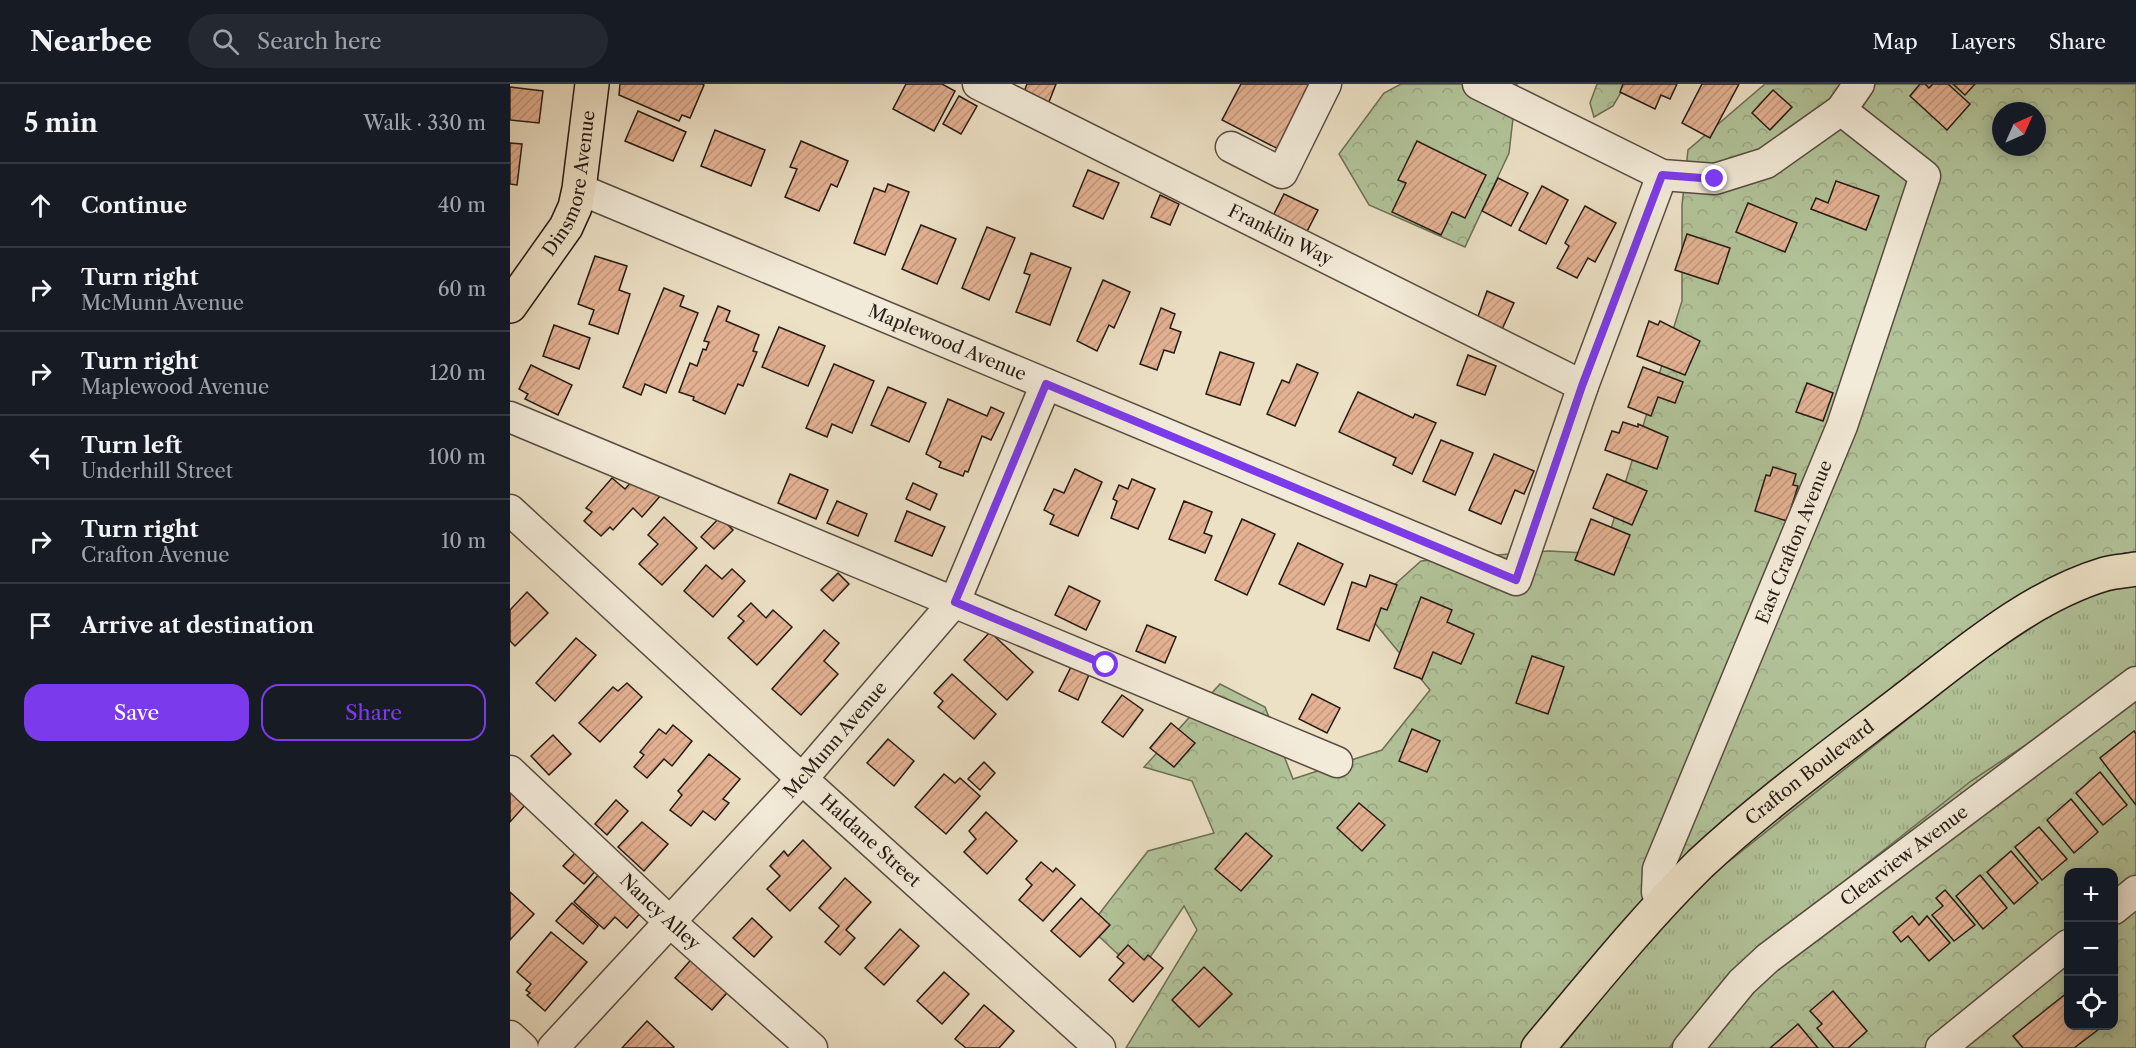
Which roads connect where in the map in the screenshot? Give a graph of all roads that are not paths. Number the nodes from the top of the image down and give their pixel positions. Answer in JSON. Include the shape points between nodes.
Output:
{"nodes":[{"id":1,"x":592,"y":84,"type":"edge"},
{"id":2,"x":978,"y":84,"type":"edge"},
{"id":3,"x":1326,"y":84,"type":"edge"},
{"id":4,"x":1478,"y":84,"type":"edge"},
{"id":5,"x":1858,"y":84,"type":"edge"},
{"id":6,"x":1840,"y":110,"type":"junction"},
{"id":7,"x":1231,"y":147,"type":"dead end"},
{"id":8,"x":1662,"y":175,"type":"junction"},
{"id":9,"x":579,"y":189,"type":"junction"},
{"id":10,"x":510,"y":306,"type":"edge"},
{"id":11,"x":1046,"y":384,"type":"junction"},
{"id":12,"x":1582,"y":386,"type":"junction"},
{"id":13,"x":510,"y":417,"type":"edge"},
{"id":14,"x":510,"y":510,"type":"edge"},
{"id":15,"x":2136,"y":569,"type":"edge"},
{"id":16,"x":955,"y":602,"type":"junction"},
{"id":17,"x":2136,"y":682,"type":"edge"},
{"id":18,"x":1337,"y":762,"type":"dead end"},
{"id":19,"x":510,"y":771,"type":"edge"},
{"id":20,"x":802,"y":779,"type":"junction"},
{"id":21,"x":2136,"y":891,"type":"edge"},
{"id":22,"x":1661,"y":903,"type":"junction"},
{"id":23,"x":2118,"y":906,"type":"edge"},
{"id":24,"x":670,"y":922,"type":"junction"},
{"id":25,"x":2064,"y":948,"type":"edge"},
{"id":26,"x":510,"y":1036,"type":"edge"},
{"id":27,"x":523,"y":1048,"type":"edge"},
{"id":28,"x":553,"y":1048,"type":"edge"},
{"id":29,"x":812,"y":1048,"type":"edge"},
{"id":30,"x":1100,"y":1048,"type":"edge"},
{"id":31,"x":1538,"y":1048,"type":"edge"},
{"id":32,"x":1688,"y":1048,"type":"edge"},
{"id":33,"x":1941,"y":1048,"type":"edge"}],
"edges":[{"from":1,"to":9,"type":"main road","name":"Dinsmore Avenue"},
{"from":2,"to":12,"type":"street","name":"Franklin Way"},
{"from":3,"to":7,"type":"street","via":[[1282,173]]},
{"from":4,"to":8,"type":"street"},
{"from":5,"to":6,"type":"street"},
{"from":6,"to":8,"type":"street","via":[[1766,163],[1715,179]]},
{"from":6,"to":22,"type":"street","name":"East Crafton Avenue","via":[[1925,176],[1842,426],[1658,869],[1657,892]]},
{"from":8,"to":12,"type":"street"},
{"from":9,"to":10,"type":"main road","name":"Dinsmore Avenue","via":[[566,227]]},
{"from":9,"to":11,"type":"street","name":"Maplewood Avenue"},
{"from":11,"to":12,"type":"street","name":"Maplewood Avenue","via":[[1516,580]]},
{"from":11,"to":16,"type":"street","name":"McMunn Avenue"},
{"from":13,"to":16,"type":"street"},
{"from":14,"to":20,"type":"street","name":"Haldane Street"},
{"from":15,"to":22,"type":"main road","name":"Crafton Boulevard","via":[[2105,574],[2062,591],[1976,645],[1784,792]]},
{"from":16,"to":18,"type":"street"},
{"from":16,"to":20,"type":"street","name":"McMunn Avenue"},
{"from":17,"to":32,"type":"street","name":"Clearview Avenue","via":[[1768,958],[1742,982]]},
{"from":19,"to":24,"type":"street","name":"Nancy Alley"},
{"from":20,"to":24,"type":"street","name":"McMunn Avenue"},
{"from":20,"to":30,"type":"street","name":"Haldane Street"},
{"from":21,"to":23,"type":"street"},
{"from":22,"to":31,"type":"main road","name":"Crafton Boulevard"},
{"from":24,"to":28,"type":"street","name":"McMunn Avenue"},
{"from":24,"to":29,"type":"street","name":"Nancy Alley"},
{"from":25,"to":33,"type":"street"},
{"from":26,"to":27,"type":"street"}]}
